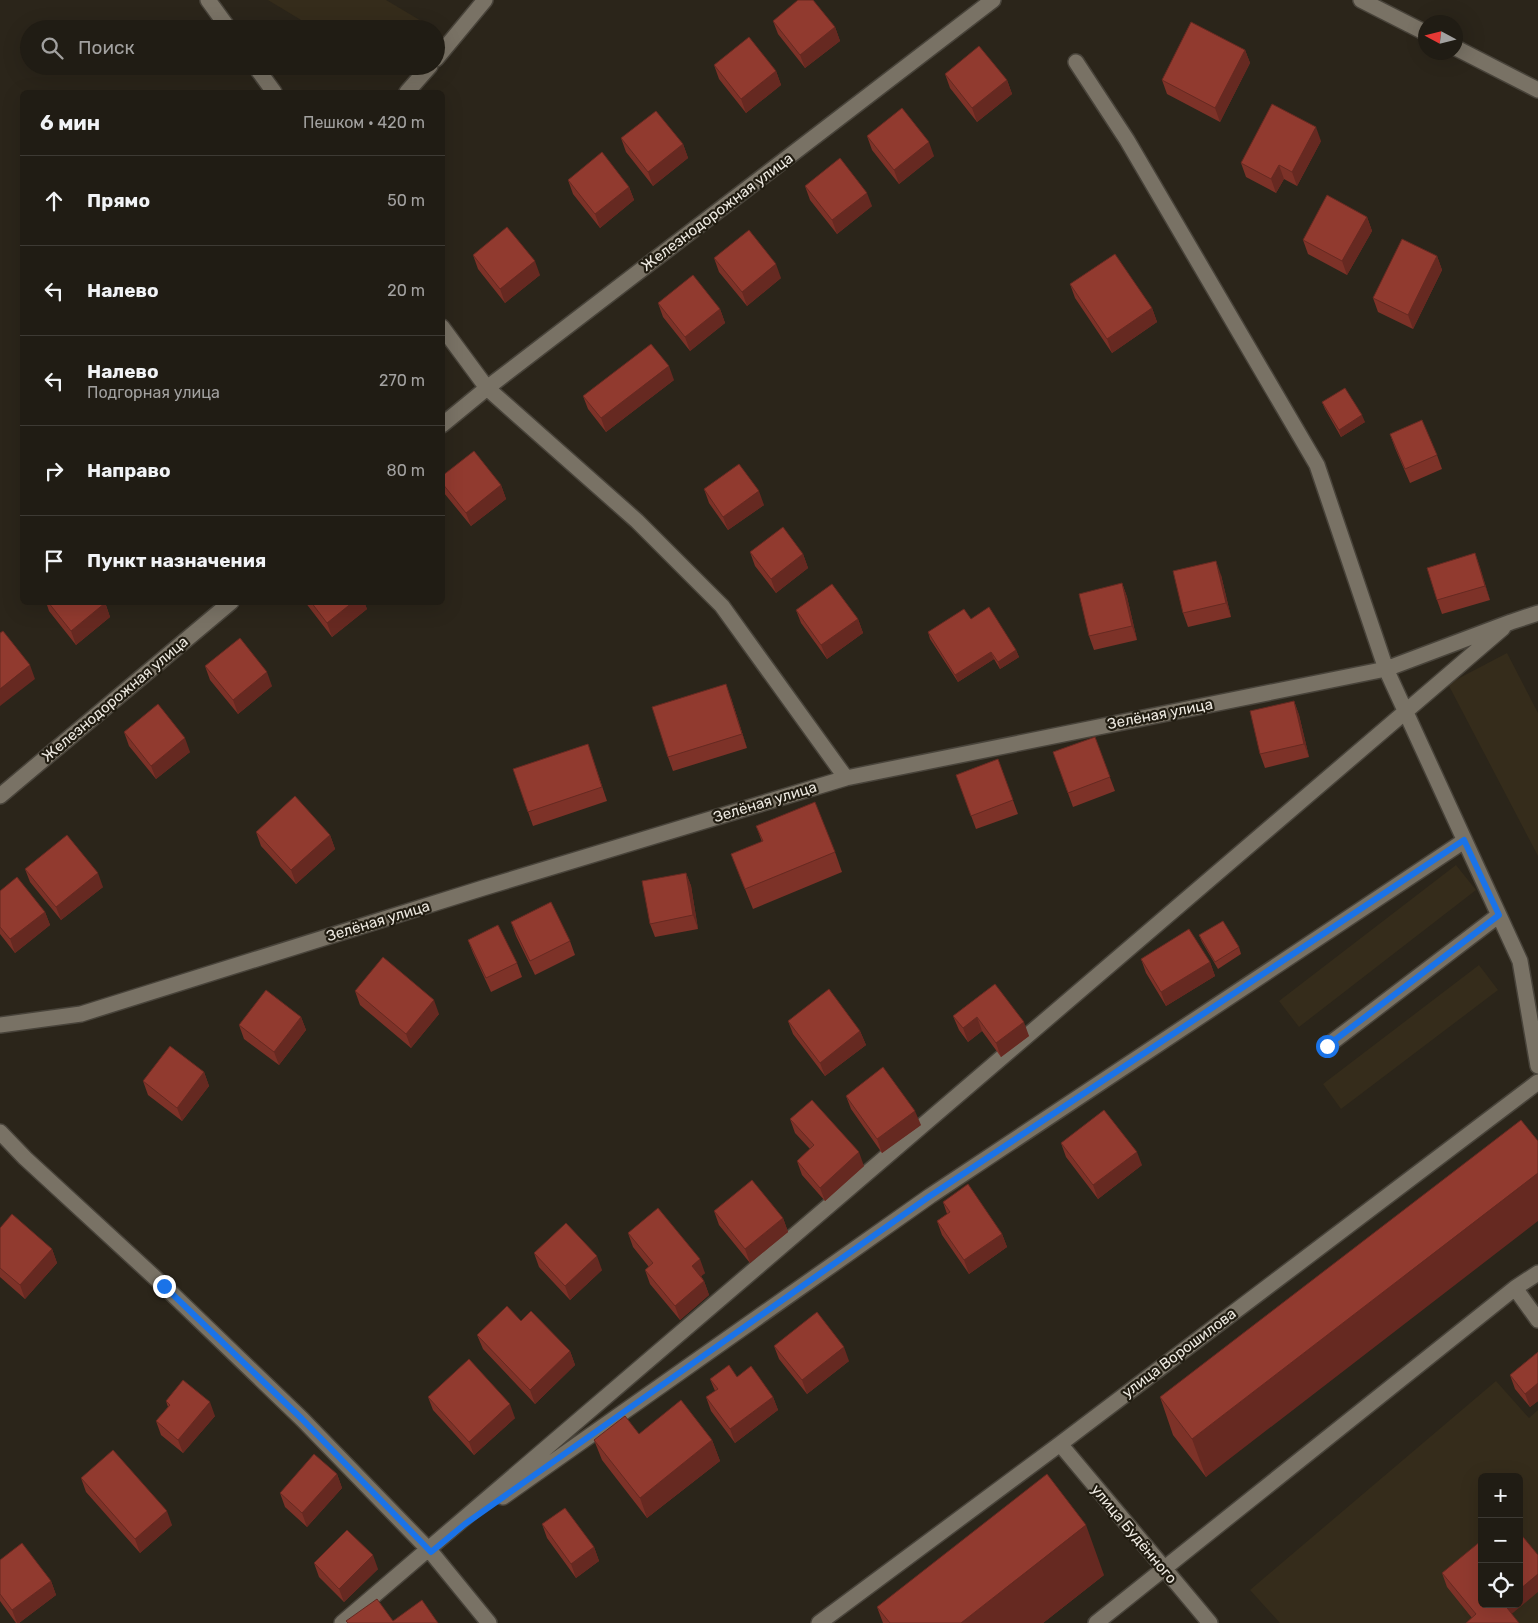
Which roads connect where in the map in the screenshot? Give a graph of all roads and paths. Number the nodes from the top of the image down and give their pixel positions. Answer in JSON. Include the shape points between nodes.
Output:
{"nodes":[{"id":1,"x":208,"y":0,"type":"edge"},
{"id":2,"x":485,"y":0,"type":"edge"},
{"id":3,"x":993,"y":0,"type":"edge"},
{"id":4,"x":1361,"y":0,"type":"edge"},
{"id":5,"x":222,"y":20,"type":"edge"},
{"id":6,"x":1418,"y":29,"type":"edge"},
{"id":7,"x":445,"y":48,"type":"edge"},
{"id":8,"x":1463,"y":52,"type":"edge"},
{"id":9,"x":1076,"y":62,"type":"dead end"},
{"id":10,"x":262,"y":75,"type":"edge"},
{"id":11,"x":422,"y":75,"type":"edge"},
{"id":12,"x":273,"y":90,"type":"edge"},
{"id":13,"x":409,"y":90,"type":"edge"},
{"id":14,"x":1538,"y":90,"type":"edge"},
{"id":15,"x":445,"y":331,"type":"edge"},
{"id":16,"x":487,"y":388,"type":"junction"},
{"id":17,"x":445,"y":423,"type":"edge"},
{"id":18,"x":227,"y":605,"type":"edge"},
{"id":19,"x":1538,"y":613,"type":"edge"},
{"id":20,"x":1511,"y":622,"type":"junction"},
{"id":21,"x":1386,"y":669,"type":"junction"},
{"id":22,"x":846,"y":778,"type":"junction"},
{"id":23,"x":0,"y":796,"type":"edge"},
{"id":24,"x":1464,"y":840,"type":"junction"},
{"id":25,"x":1499,"y":915,"type":"junction"},
{"id":26,"x":0,"y":1025,"type":"edge"},
{"id":27,"x":1327,"y":1046,"type":"dead end"},
{"id":28,"x":1538,"y":1066,"type":"edge"},
{"id":29,"x":1538,"y":1082,"type":"edge"},
{"id":30,"x":0,"y":1132,"type":"edge"},
{"id":31,"x":1538,"y":1273,"type":"edge"},
{"id":32,"x":1515,"y":1288,"type":"junction"},
{"id":33,"x":1538,"y":1320,"type":"edge"},
{"id":34,"x":1060,"y":1444,"type":"junction"},
{"id":35,"x":431,"y":1552,"type":"junction"},
{"id":36,"x":1163,"y":1568,"type":"junction"},
{"id":37,"x":344,"y":1623,"type":"edge"},
{"id":38,"x":488,"y":1623,"type":"edge"},
{"id":39,"x":819,"y":1623,"type":"edge"},
{"id":40,"x":1096,"y":1623,"type":"edge"},
{"id":41,"x":1210,"y":1623,"type":"edge"}],
"edges":[{"from":1,"to":5,"type":"street"},
{"from":2,"to":7,"type":"street"},
{"from":3,"to":16,"type":"street","name":"Железнодорожная улица"},
{"from":4,"to":6,"type":"street"},
{"from":8,"to":14,"type":"street"},
{"from":9,"to":21,"type":"street","via":[[1127,140],[1317,465]]},
{"from":10,"to":12,"type":"street"},
{"from":11,"to":13,"type":"street"},
{"from":15,"to":16,"type":"street"},
{"from":16,"to":17,"type":"street","name":"Железнодорожная улица"},
{"from":16,"to":22,"type":"street","via":[[637,521],[722,606]]},
{"from":18,"to":23,"type":"street","name":"Железнодорожная улица"},
{"from":19,"to":20,"type":"street","name":"Зелёная улица"},
{"from":20,"to":21,"type":"street","name":"Зелёная улица"},
{"from":20,"to":37,"type":"street"},
{"from":21,"to":22,"type":"street","name":"Зелёная улица"},
{"from":21,"to":24,"type":"street"},
{"from":22,"to":26,"type":"street","name":"Зелёная улица","via":[[81,1014]]},
{"from":24,"to":25,"type":"street"},
{"from":24,"to":35,"type":"street","via":[[930,1196],[465,1524]]},
{"from":25,"to":27,"type":"street"},
{"from":25,"to":28,"type":"street","via":[[1520,961]]},
{"from":29,"to":34,"type":"street","name":"улица Ворошилова"},
{"from":30,"to":35,"type":"street","via":[[302,1419]]},
{"from":31,"to":32,"type":"street"},
{"from":32,"to":33,"type":"street"},
{"from":32,"to":36,"type":"street"},
{"from":34,"to":36,"type":"street","name":"улица Будённого"},
{"from":34,"to":39,"type":"street","name":"улица Ворошилова"},
{"from":35,"to":37,"type":"street"},
{"from":35,"to":38,"type":"street"},
{"from":36,"to":40,"type":"street"},
{"from":36,"to":41,"type":"street","name":"улица Будённого"}]}
